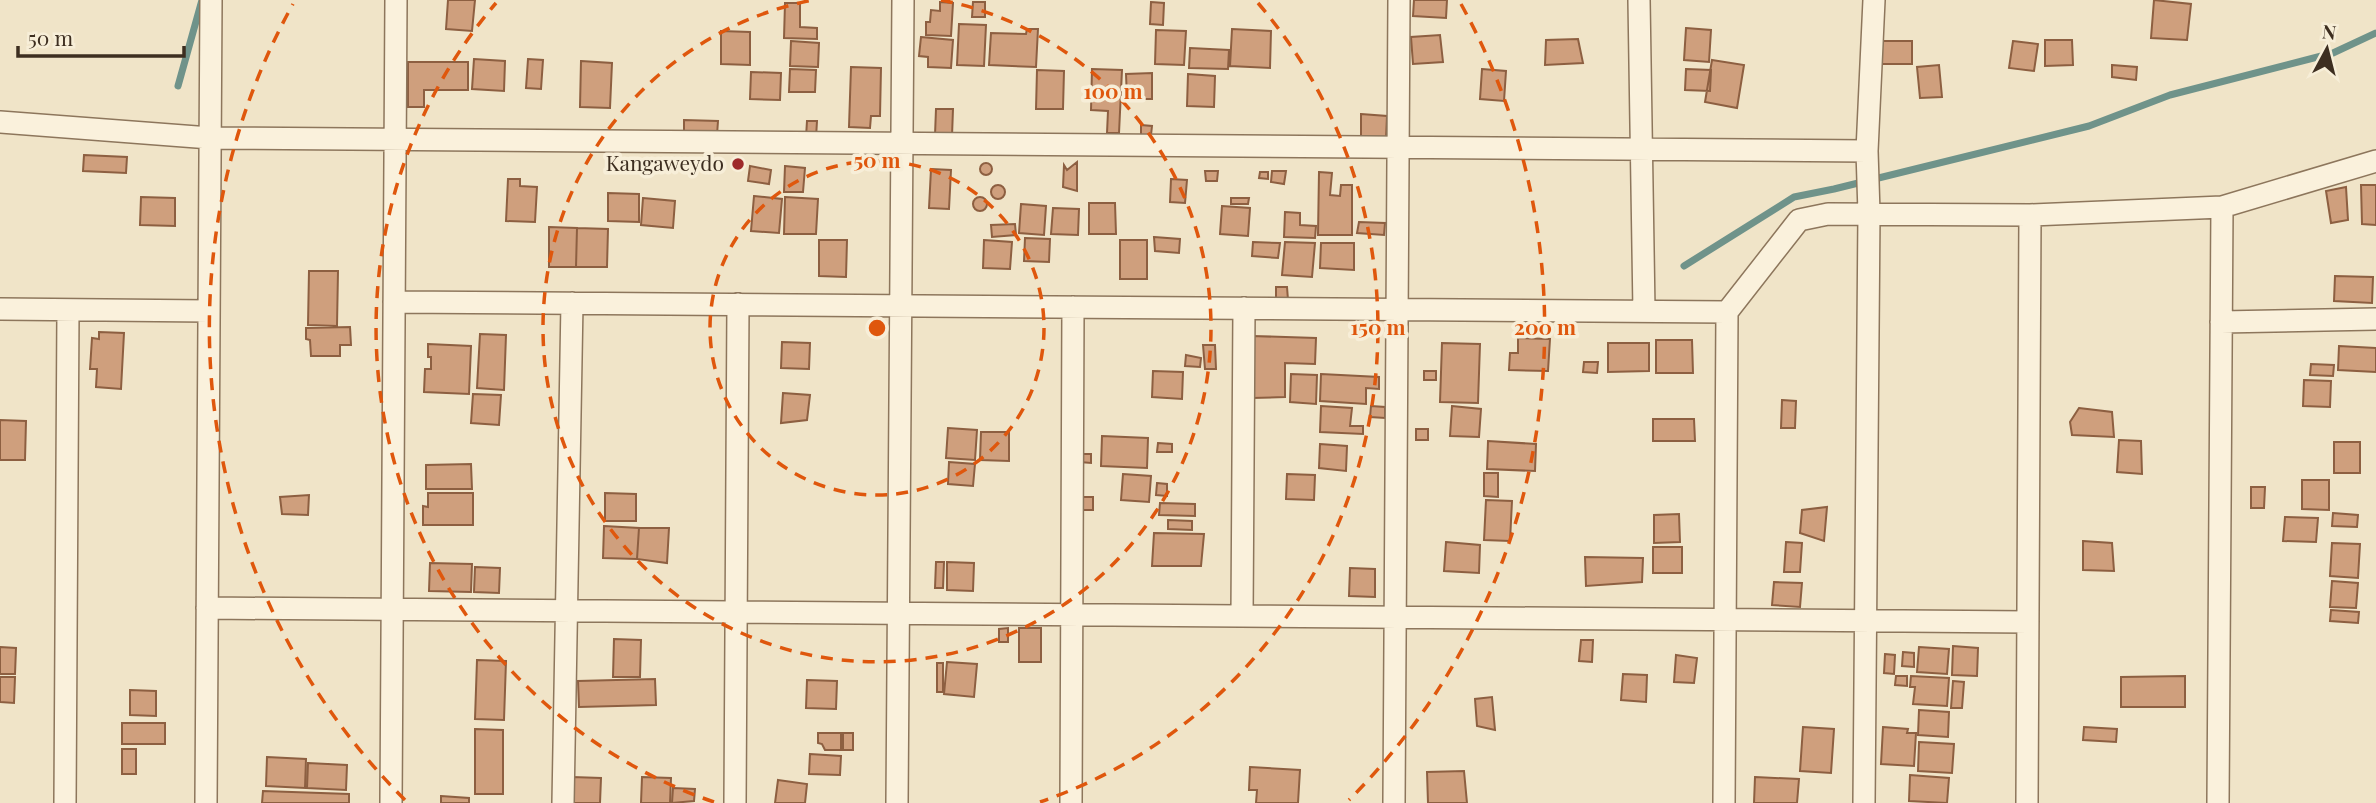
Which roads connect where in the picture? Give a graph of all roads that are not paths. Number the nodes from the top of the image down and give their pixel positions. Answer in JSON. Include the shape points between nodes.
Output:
{"nodes":[{"id":1,"x":211,"y":0,"type":"edge"},
{"id":2,"x":396,"y":0,"type":"edge"},
{"id":3,"x":903,"y":0,"type":"edge"},
{"id":4,"x":1399,"y":0,"type":"edge"},
{"id":5,"x":1639,"y":0,"type":"edge"},
{"id":6,"x":1874,"y":0,"type":"edge"},
{"id":7,"x":0,"y":122,"type":"edge"},
{"id":8,"x":210,"y":138,"type":"junction"},
{"id":9,"x":395,"y":140,"type":"junction"},
{"id":10,"x":902,"y":144,"type":"junction"},
{"id":11,"x":1398,"y":146,"type":"junction"},
{"id":12,"x":1641,"y":149,"type":"junction"},
{"id":13,"x":1867,"y":151,"type":"junction"},
{"id":14,"x":2376,"y":160,"type":"edge"},
{"id":15,"x":2222,"y":206,"type":"junction"},
{"id":16,"x":1869,"y":213,"type":"junction"},
{"id":17,"x":2030,"y":215,"type":"junction"},
{"id":18,"x":394,"y":302,"type":"junction"},
{"id":19,"x":572,"y":303,"type":"junction"},
{"id":20,"x":738,"y":304,"type":"junction"},
{"id":21,"x":901,"y":305,"type":"junction"},
{"id":22,"x":1073,"y":307,"type":"junction"},
{"id":23,"x":1244,"y":308,"type":"junction"},
{"id":24,"x":1397,"y":308,"type":"junction"},
{"id":25,"x":0,"y":310,"type":"edge"},
{"id":26,"x":68,"y":310,"type":"junction"},
{"id":27,"x":209,"y":311,"type":"junction"},
{"id":28,"x":1644,"y":311,"type":"junction"},
{"id":29,"x":1727,"y":312,"type":"junction"},
{"id":30,"x":2376,"y":319,"type":"edge"},
{"id":31,"x":2221,"y":322,"type":"junction"},
{"id":32,"x":207,"y":608,"type":"junction"},
{"id":33,"x":392,"y":610,"type":"junction"},
{"id":34,"x":567,"y":611,"type":"junction"},
{"id":35,"x":736,"y":612,"type":"junction"},
{"id":36,"x":899,"y":613,"type":"junction"},
{"id":37,"x":1072,"y":615,"type":"junction"},
{"id":38,"x":1242,"y":616,"type":"junction"},
{"id":39,"x":1395,"y":616,"type":"junction"},
{"id":40,"x":1725,"y":620,"type":"junction"},
{"id":41,"x":1866,"y":621,"type":"junction"},
{"id":42,"x":2028,"y":622,"type":"junction"},
{"id":43,"x":65,"y":803,"type":"edge"},
{"id":44,"x":206,"y":803,"type":"edge"},
{"id":45,"x":391,"y":803,"type":"edge"},
{"id":46,"x":563,"y":803,"type":"edge"},
{"id":47,"x":735,"y":803,"type":"edge"},
{"id":48,"x":897,"y":803,"type":"edge"},
{"id":49,"x":1071,"y":803,"type":"edge"},
{"id":50,"x":1394,"y":803,"type":"edge"},
{"id":51,"x":1724,"y":803,"type":"edge"},
{"id":52,"x":1864,"y":803,"type":"edge"},
{"id":53,"x":2027,"y":803,"type":"edge"},
{"id":54,"x":2218,"y":803,"type":"edge"}],
"edges":[{"from":1,"to":8,"type":"street"},
{"from":2,"to":9,"type":"street"},
{"from":3,"to":10,"type":"street"},
{"from":4,"to":11,"type":"street"},
{"from":5,"to":12,"type":"street"},
{"from":6,"to":13,"type":"street"},
{"from":7,"to":8,"type":"street"},
{"from":8,"to":9,"type":"street"},
{"from":8,"to":27,"type":"street"},
{"from":9,"to":10,"type":"street"},
{"from":9,"to":18,"type":"street"},
{"from":10,"to":11,"type":"street"},
{"from":10,"to":21,"type":"street"},
{"from":11,"to":12,"type":"street"},
{"from":11,"to":24,"type":"street"},
{"from":12,"to":13,"type":"street"},
{"from":12,"to":28,"type":"street"},
{"from":13,"to":16,"type":"street"},
{"from":14,"to":15,"type":"street"},
{"from":15,"to":17,"type":"street"},
{"from":15,"to":31,"type":"street"},
{"from":16,"to":17,"type":"street"},
{"from":16,"to":29,"type":"street","via":[[1799,220]]},
{"from":16,"to":41,"type":"street"},
{"from":17,"to":42,"type":"street"},
{"from":18,"to":19,"type":"street"},
{"from":18,"to":33,"type":"street"},
{"from":19,"to":20,"type":"street"},
{"from":19,"to":34,"type":"street"},
{"from":20,"to":21,"type":"street"},
{"from":20,"to":35,"type":"street"},
{"from":21,"to":22,"type":"street"},
{"from":21,"to":36,"type":"street"},
{"from":22,"to":23,"type":"street"},
{"from":22,"to":37,"type":"street"},
{"from":23,"to":24,"type":"street"},
{"from":23,"to":38,"type":"street"},
{"from":24,"to":28,"type":"street"},
{"from":24,"to":39,"type":"street"},
{"from":25,"to":26,"type":"street"},
{"from":26,"to":27,"type":"street"},
{"from":26,"to":43,"type":"street"},
{"from":27,"to":32,"type":"street"},
{"from":28,"to":29,"type":"street"},
{"from":29,"to":40,"type":"street"},
{"from":30,"to":31,"type":"street"},
{"from":31,"to":54,"type":"street"},
{"from":32,"to":33,"type":"street"},
{"from":32,"to":44,"type":"street"},
{"from":33,"to":34,"type":"street"},
{"from":33,"to":45,"type":"street"},
{"from":34,"to":35,"type":"street"},
{"from":34,"to":46,"type":"street"},
{"from":35,"to":36,"type":"street"},
{"from":35,"to":47,"type":"street"},
{"from":36,"to":37,"type":"street"},
{"from":36,"to":48,"type":"street"},
{"from":37,"to":38,"type":"street"},
{"from":37,"to":49,"type":"street"},
{"from":38,"to":39,"type":"street"},
{"from":39,"to":40,"type":"street"},
{"from":39,"to":50,"type":"street"},
{"from":40,"to":41,"type":"street"},
{"from":40,"to":51,"type":"street"},
{"from":41,"to":42,"type":"street"},
{"from":41,"to":52,"type":"street"},
{"from":42,"to":53,"type":"street"}]}
